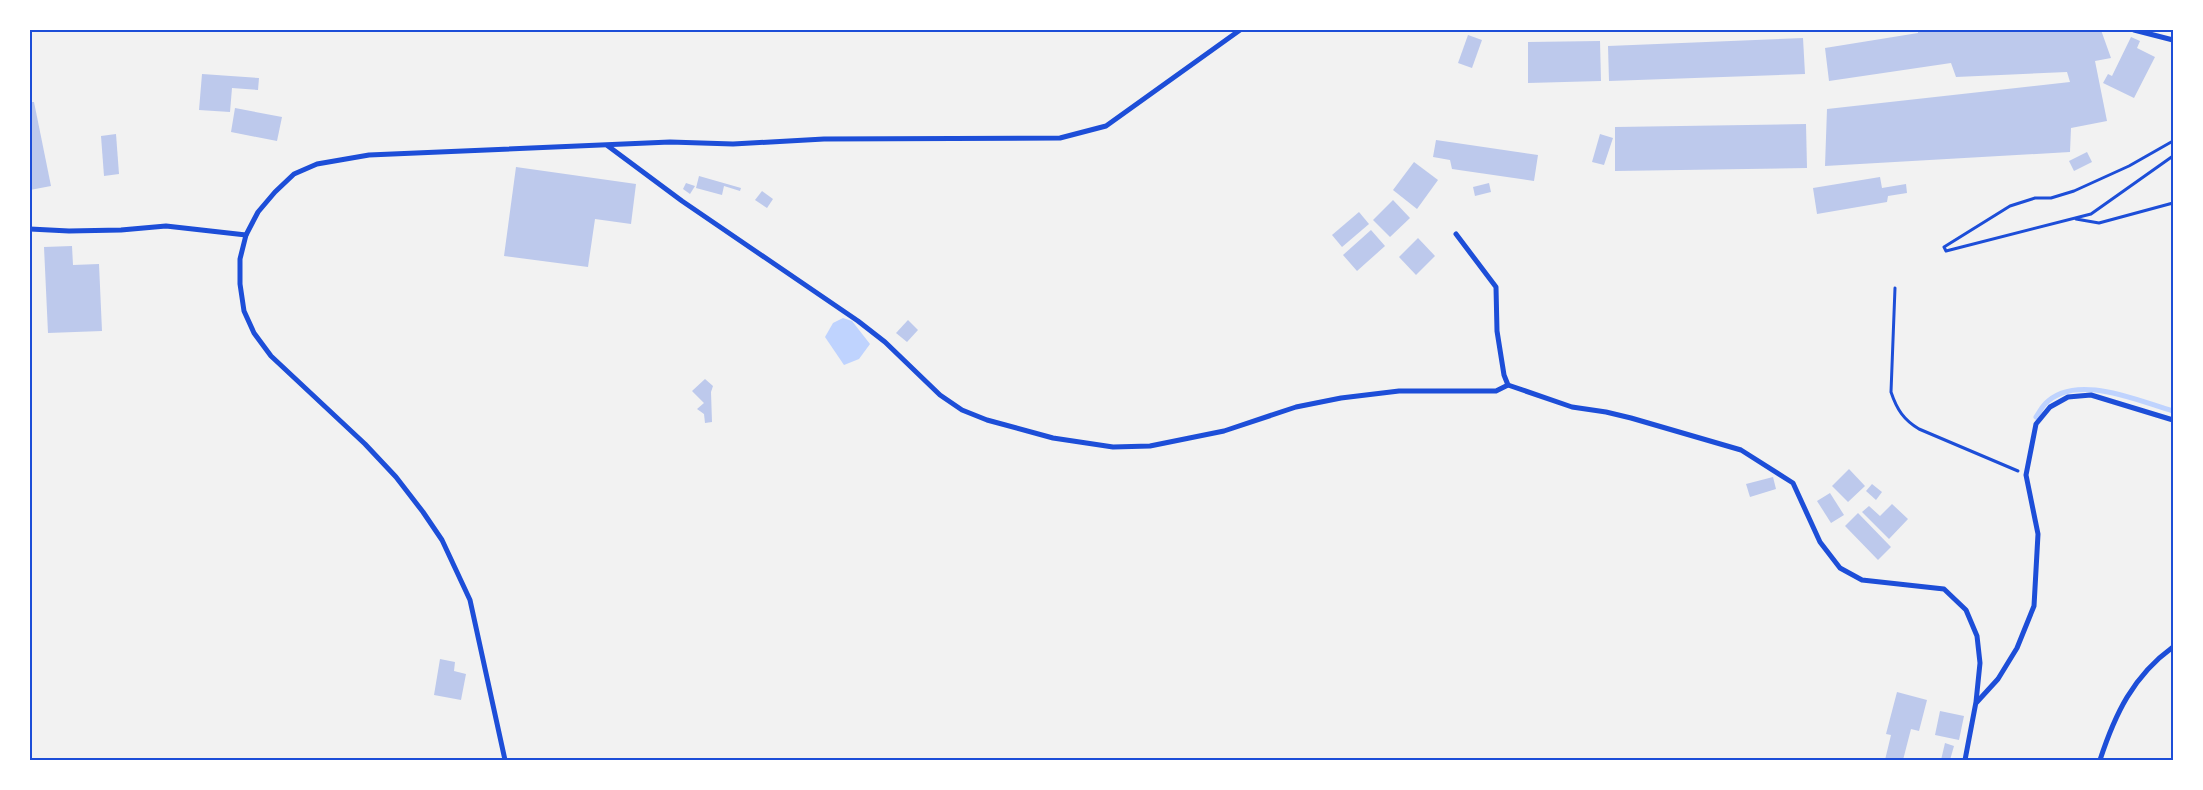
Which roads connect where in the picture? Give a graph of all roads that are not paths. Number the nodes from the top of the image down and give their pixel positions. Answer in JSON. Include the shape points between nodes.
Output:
{"nodes":[{"id":1,"x":1240,"y":30,"type":"edge"},
{"id":2,"x":2134,"y":30,"type":"edge"},
{"id":3,"x":2173,"y":40,"type":"edge"},
{"id":4,"x":608,"y":146,"type":"junction"},
{"id":5,"x":30,"y":229,"type":"edge"},
{"id":6,"x":1456,"y":234,"type":"dead end"},
{"id":7,"x":246,"y":235,"type":"junction"},
{"id":8,"x":1508,"y":385,"type":"junction"},
{"id":9,"x":2173,"y":420,"type":"edge"},
{"id":10,"x":2173,"y":648,"type":"edge"},
{"id":11,"x":1976,"y":702,"type":"junction"},
{"id":12,"x":504,"y":760,"type":"edge"},
{"id":13,"x":1965,"y":760,"type":"edge"},
{"id":14,"x":2100,"y":760,"type":"edge"}],
"edges":[{"from":1,"to":4,"type":"street","via":[[1106,126],[1060,138],[733,144],[670,142]]},
{"from":2,"to":3,"type":"street"},
{"from":4,"to":7,"type":"street","via":[[369,155],[317,164],[294,174],[275,192],[258,212]]},
{"from":4,"to":8,"type":"street","via":[[682,201],[858,321],[940,395],[962,410],[1053,438],[1112,447],[1150,446],[1224,431],[1296,406],[1341,398],[1399,391],[1496,390]]},
{"from":5,"to":7,"type":"street","via":[[121,230],[166,226]]},
{"from":6,"to":8,"type":"street","via":[[1496,287],[1497,331]]},
{"from":7,"to":12,"type":"street","via":[[240,259],[240,284],[244,311],[254,333],[271,356],[396,477],[442,540],[470,600]]},
{"from":8,"to":11,"type":"street","via":[[1572,407],[1631,418],[1741,450],[1793,483],[1820,542],[1840,568],[1862,580],[1944,589],[1966,610],[1977,636],[1980,663]]},
{"from":9,"to":11,"type":"street","via":[[2091,396],[2068,397],[2050,407],[2036,424],[2026,474],[2038,534],[2034,606],[2017,648],[1998,679]]},
{"from":10,"to":14,"type":"street","via":[[2154,661],[2129,691]]},
{"from":11,"to":13,"type":"street"}]}
